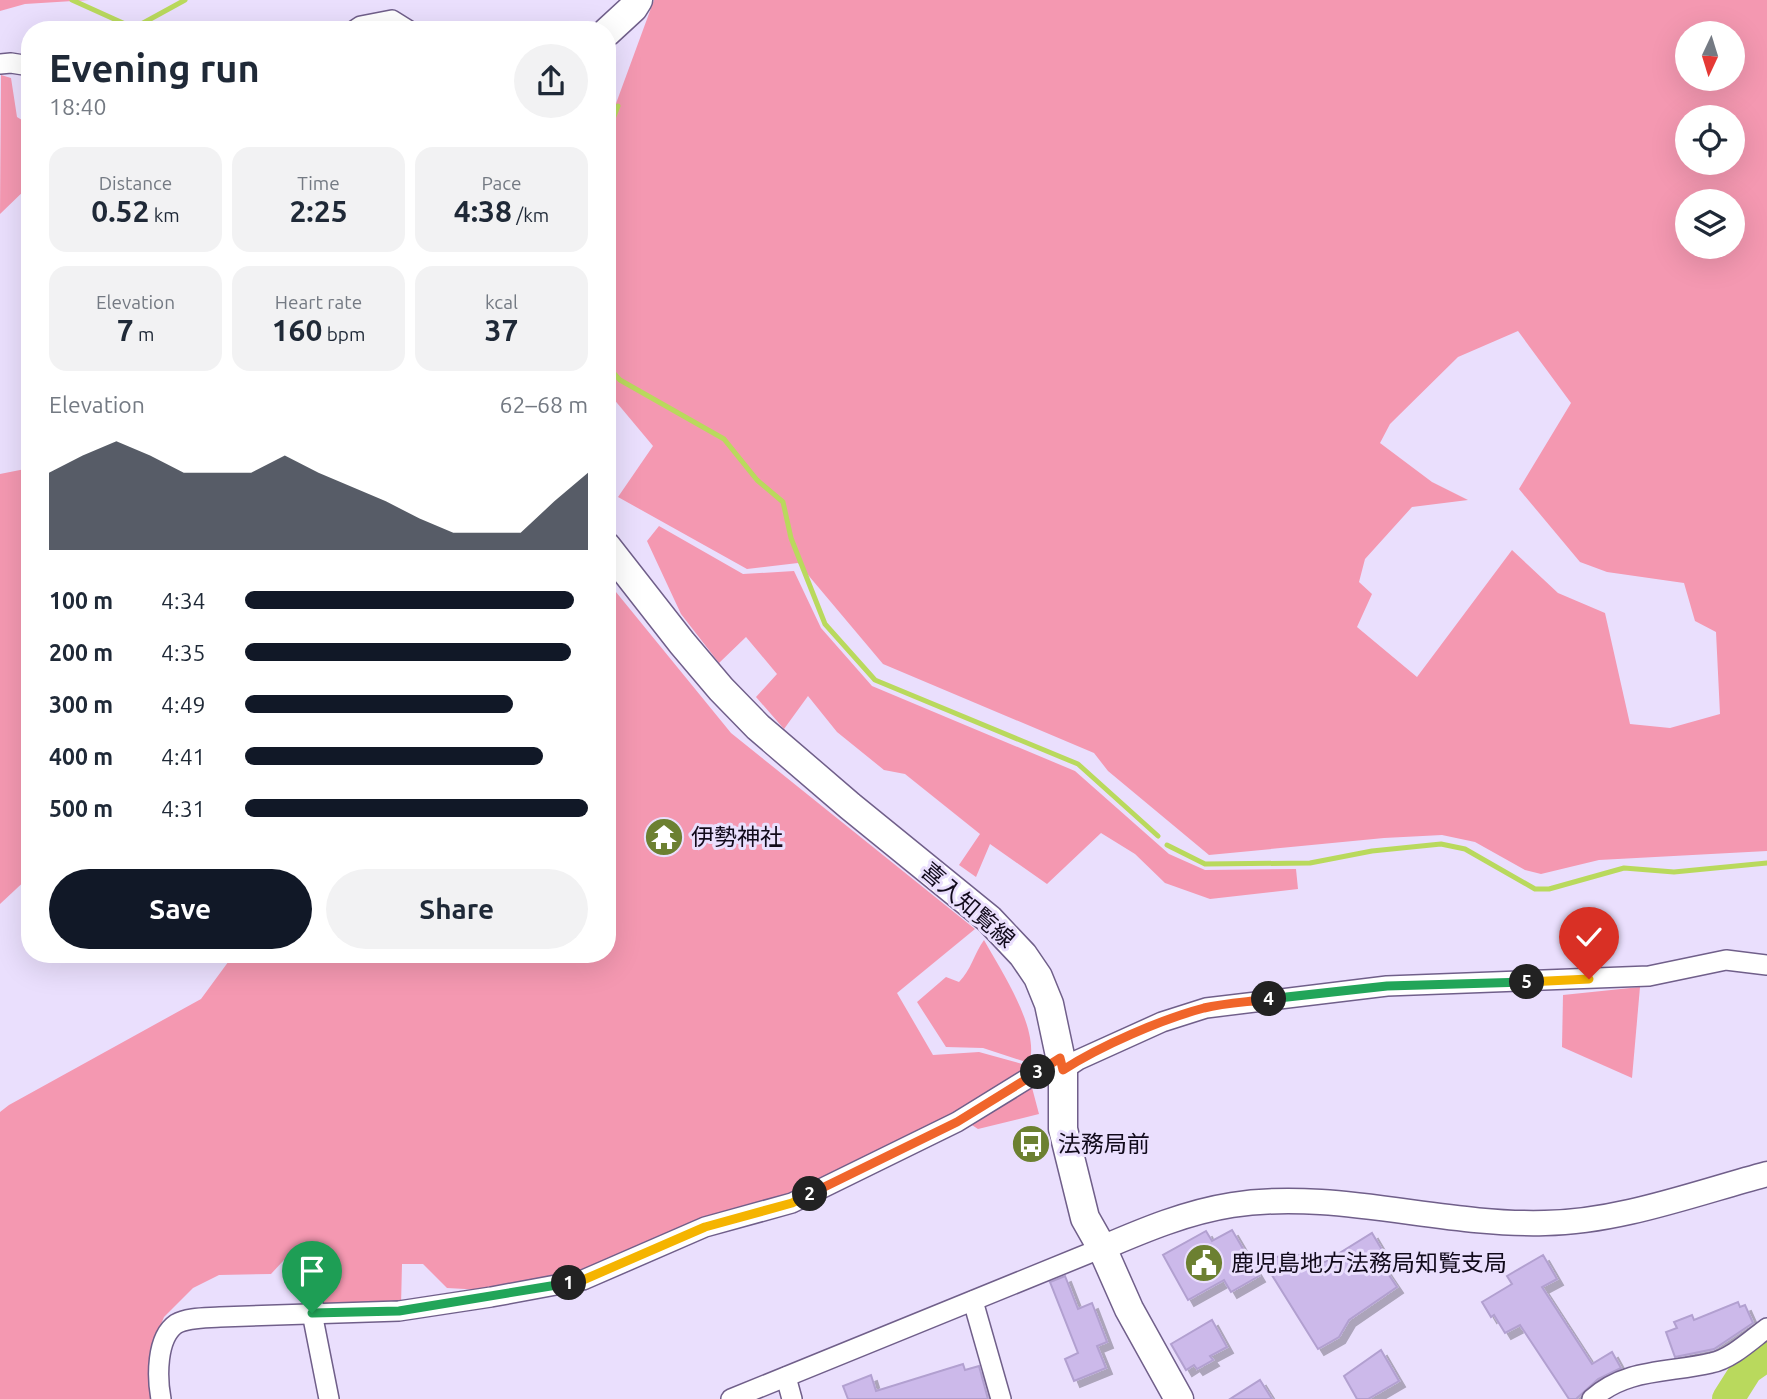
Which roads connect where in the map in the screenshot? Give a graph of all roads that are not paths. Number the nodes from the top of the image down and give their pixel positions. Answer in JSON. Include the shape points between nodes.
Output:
{"nodes":[{"id":1,"x":638,"y":0,"type":"edge"},
{"id":2,"x":616,"y":24,"type":"edge"},
{"id":3,"x":0,"y":64,"type":"edge"},
{"id":4,"x":21,"y":65,"type":"edge"},
{"id":5,"x":616,"y":558,"type":"edge"},
{"id":6,"x":1767,"y":965,"type":"edge"},
{"id":7,"x":1062,"y":1064,"type":"junction"},
{"id":8,"x":1767,"y":1174,"type":"edge"},
{"id":9,"x":1102,"y":1248,"type":"junction"},
{"id":10,"x":318,"y":1262,"type":"dead end"},
{"id":11,"x":973,"y":1301,"type":"junction"},
{"id":12,"x":312,"y":1313,"type":"junction"},
{"id":13,"x":1767,"y":1328,"type":"edge"},
{"id":14,"x":786,"y":1377,"type":"junction"},
{"id":15,"x":161,"y":1399,"type":"edge"},
{"id":16,"x":328,"y":1399,"type":"edge"},
{"id":17,"x":731,"y":1399,"type":"edge"},
{"id":18,"x":792,"y":1399,"type":"edge"},
{"id":19,"x":1001,"y":1399,"type":"edge"},
{"id":20,"x":1179,"y":1399,"type":"edge"},
{"id":21,"x":1592,"y":1399,"type":"edge"}],
"edges":[{"from":1,"to":2,"type":"main road"},
{"from":3,"to":4,"type":"street"},
{"from":5,"to":7,"type":"main road","name":"喜入知覧線","via":[[705,671],[758,727],[989,919],[1023,954],[1049,1004]]},
{"from":6,"to":7,"type":"street","via":[[1726,960],[1649,976],[1387,986],[1206,1007]]},
{"from":7,"to":9,"type":"main road","name":"喜入知覧線","via":[[1063,1129],[1085,1218]]},
{"from":7,"to":12,"type":"street","via":[[957,1122],[792,1203],[705,1227],[583,1280],[399,1311]]},
{"from":8,"to":9,"type":"street","via":[[1602,1218],[1545,1223],[1295,1202],[1233,1205],[1149,1227]]},
{"from":9,"to":11,"type":"street"},
{"from":9,"to":20,"type":"main road","name":"喜入知覧線","via":[[1129,1309]]},
{"from":10,"to":12,"type":"street","via":[[322,1276],[314,1291]]},
{"from":11,"to":14,"type":"street"},
{"from":11,"to":19,"type":"street"},
{"from":12,"to":15,"type":"street","via":[[195,1318],[177,1323],[162,1348]]},
{"from":12,"to":16,"type":"street"},
{"from":13,"to":21,"type":"street","via":[[1714,1363],[1631,1376]]},
{"from":14,"to":17,"type":"street"},
{"from":14,"to":18,"type":"street"}]}
